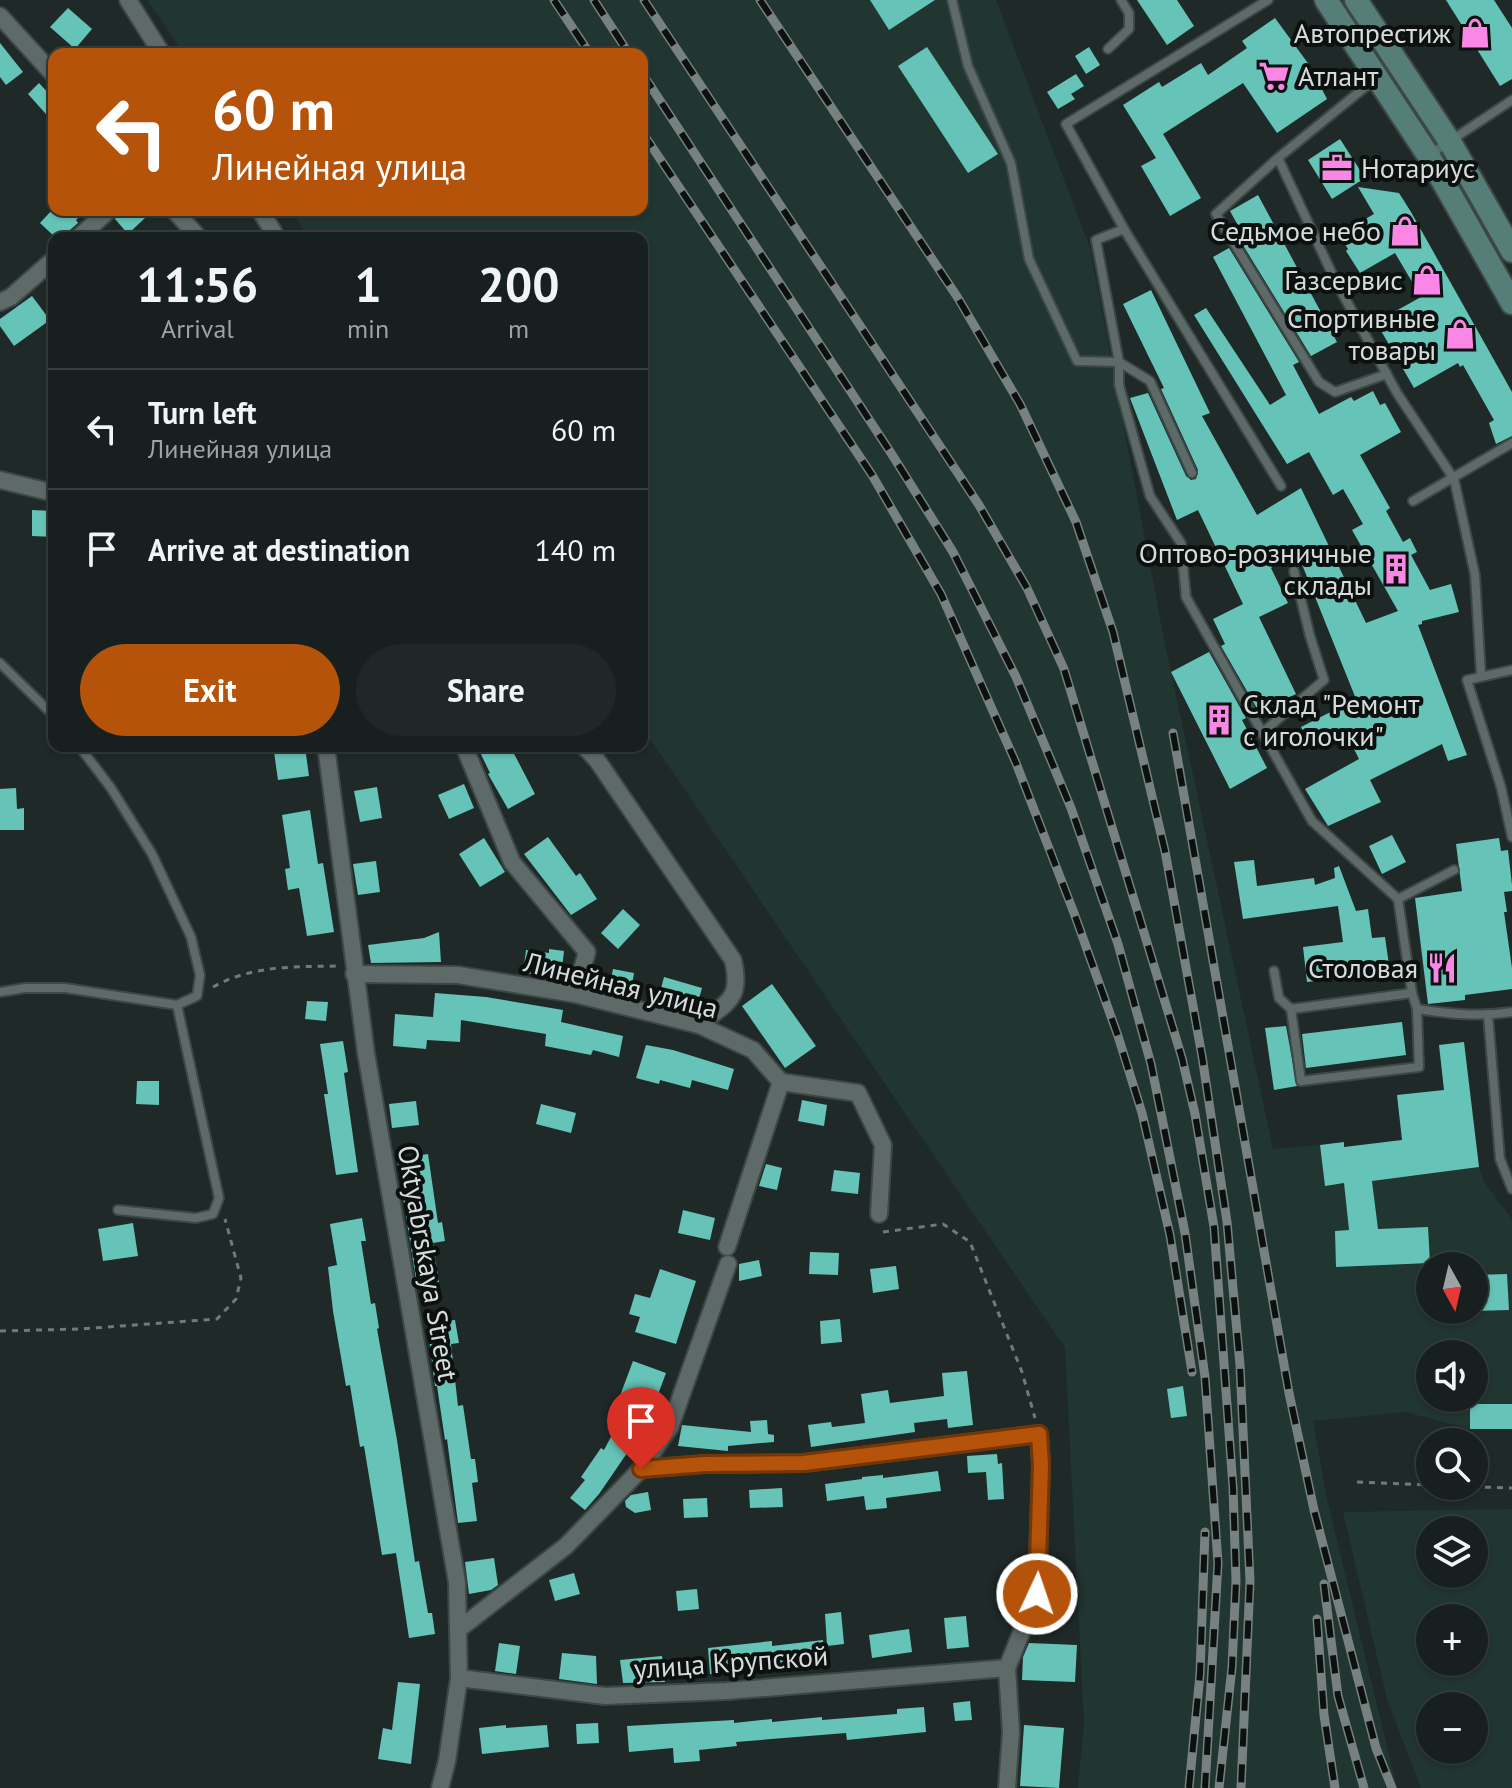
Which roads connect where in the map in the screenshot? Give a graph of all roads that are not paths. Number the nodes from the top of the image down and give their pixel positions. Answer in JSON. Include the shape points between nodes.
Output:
{"nodes":[{"id":1,"x":128,"y":0,"type":"edge"},
{"id":2,"x":952,"y":0,"type":"edge"},
{"id":3,"x":1121,"y":0,"type":"edge"},
{"id":4,"x":1268,"y":0,"type":"edge"},
{"id":5,"x":1326,"y":0,"type":"edge"},
{"id":6,"x":1356,"y":0,"type":"edge"},
{"id":7,"x":0,"y":16,"type":"edge"},
{"id":8,"x":158,"y":48,"type":"edge"},
{"id":9,"x":1108,"y":49,"type":"dead end"},
{"id":10,"x":48,"y":68,"type":"edge"},
{"id":11,"x":1377,"y":77,"type":"junction"},
{"id":12,"x":1512,"y":100,"type":"edge"},
{"id":13,"x":1450,"y":142,"type":"junction"},
{"id":14,"x":1428,"y":155,"type":"junction"},
{"id":15,"x":1278,"y":158,"type":"junction"},
{"id":16,"x":102,"y":216,"type":"edge"},
{"id":17,"x":179,"y":216,"type":"edge"},
{"id":18,"x":1124,"y":229,"type":"junction"},
{"id":19,"x":85,"y":232,"type":"edge"},
{"id":20,"x":194,"y":232,"type":"edge"},
{"id":21,"x":1512,"y":251,"type":"edge"},
{"id":22,"x":48,"y":264,"type":"edge"},
{"id":23,"x":0,"y":302,"type":"edge"},
{"id":24,"x":1512,"y":303,"type":"edge"},
{"id":25,"x":1119,"y":362,"type":"junction"},
{"id":26,"x":1387,"y":374,"type":"junction"},
{"id":27,"x":1512,"y":443,"type":"edge"},
{"id":28,"x":1192,"y":473,"type":"dead end"},
{"id":29,"x":1454,"y":479,"type":"junction"},
{"id":30,"x":0,"y":480,"type":"edge"},
{"id":31,"x":1281,"y":486,"type":"dead end"},
{"id":32,"x":48,"y":492,"type":"edge"},
{"id":33,"x":1413,"y":501,"type":"dead end"},
{"id":34,"x":1294,"y":571,"type":"dead end"},
{"id":35,"x":0,"y":663,"type":"edge"},
{"id":36,"x":1512,"y":670,"type":"edge"},
{"id":37,"x":1481,"y":675,"type":"junction"},
{"id":38,"x":48,"y":710,"type":"edge"},
{"id":39,"x":1263,"y":732,"type":"junction"},
{"id":40,"x":84,"y":752,"type":"edge"},
{"id":41,"x":327,"y":752,"type":"edge"},
{"id":42,"x":466,"y":752,"type":"edge"},
{"id":43,"x":590,"y":752,"type":"edge"},
{"id":44,"x":1512,"y":837,"type":"edge"},
{"id":45,"x":1454,"y":870,"type":"dead end"},
{"id":46,"x":1398,"y":899,"type":"junction"},
{"id":47,"x":354,"y":970,"type":"junction"},
{"id":48,"x":1274,"y":971,"type":"dead end"},
{"id":49,"x":0,"y":992,"type":"edge"},
{"id":50,"x":1412,"y":993,"type":"junction"},
{"id":51,"x":575,"y":994,"type":"junction"},
{"id":52,"x":177,"y":1005,"type":"junction"},
{"id":53,"x":1291,"y":1009,"type":"junction"},
{"id":54,"x":1417,"y":1009,"type":"junction"},
{"id":55,"x":1512,"y":1012,"type":"edge"},
{"id":56,"x":1488,"y":1015,"type":"junction"},
{"id":57,"x":699,"y":1025,"type":"junction"},
{"id":58,"x":781,"y":1082,"type":"junction"},
{"id":59,"x":1512,"y":1189,"type":"edge"},
{"id":60,"x":118,"y":1210,"type":"dead end"},
{"id":61,"x":879,"y":1214,"type":"dead end"},
{"id":62,"x":641,"y":1469,"type":"junction"},
{"id":63,"x":459,"y":1629,"type":"junction"},
{"id":64,"x":1007,"y":1668,"type":"junction"},
{"id":65,"x":459,"y":1678,"type":"junction"},
{"id":66,"x":440,"y":1788,"type":"edge"},
{"id":67,"x":1007,"y":1788,"type":"edge"}],
"edges":[{"from":1,"to":8,"type":"street"},
{"from":2,"to":25,"type":"lane","via":[[968,66],[1011,163],[1029,259],[1077,361]]},
{"from":3,"to":9,"type":"lane","via":[[1129,13],[1129,29]]},
{"from":4,"to":18,"type":"lane","via":[[1066,124]]},
{"from":5,"to":11,"type":"main road"},
{"from":6,"to":13,"type":"main road"},
{"from":7,"to":10,"type":"street"},
{"from":11,"to":14,"type":"main road"},
{"from":11,"to":15,"type":"lane"},
{"from":12,"to":13,"type":"lane"},
{"from":13,"to":14,"type":"lane"},
{"from":13,"to":21,"type":"main road"},
{"from":14,"to":24,"type":"main road"},
{"from":15,"to":26,"type":"lane","via":[[1335,280]]},
{"from":15,"to":26,"type":"lane","via":[[1216,214],[1319,382],[1335,392]]},
{"from":16,"to":19,"type":"street"},
{"from":17,"to":20,"type":"street"},
{"from":18,"to":25,"type":"lane","via":[[1096,240]]},
{"from":18,"to":31,"type":"lane"},
{"from":22,"to":23,"type":"street"},
{"from":25,"to":28,"type":"lane","via":[[1150,381]]},
{"from":25,"to":39,"type":"lane","via":[[1119,385],[1150,496],[1181,543],[1186,597]]},
{"from":26,"to":29,"type":"lane"},
{"from":27,"to":29,"type":"lane"},
{"from":29,"to":33,"type":"lane"},
{"from":29,"to":37,"type":"lane","via":[[1475,575]]},
{"from":30,"to":32,"type":"street"},
{"from":34,"to":39,"type":"lane","via":[[1324,680]]},
{"from":35,"to":38,"type":"lane"},
{"from":36,"to":37,"type":"lane"},
{"from":37,"to":44,"type":"lane","via":[[1467,680]]},
{"from":39,"to":46,"type":"lane","via":[[1312,821]]},
{"from":40,"to":52,"type":"lane","via":[[158,868],[191,937],[200,975],[197,996]]},
{"from":41,"to":47,"type":"street","name":"Oktyabrskaya Street"},
{"from":42,"to":51,"type":"street","via":[[512,862],[587,952]]},
{"from":43,"to":57,"type":"street","via":[[733,960],[738,984],[730,999]]},
{"from":45,"to":46,"type":"lane"},
{"from":46,"to":50,"type":"lane"},
{"from":47,"to":51,"type":"street","name":"Линейная улица","via":[[458,975]]},
{"from":47,"to":63,"type":"street","name":"Oktyabrskaya Street","via":[[457,1582]]},
{"from":48,"to":53,"type":"lane","via":[[1279,998]]},
{"from":49,"to":52,"type":"lane","via":[[65,988]]},
{"from":50,"to":53,"type":"lane"},
{"from":50,"to":54,"type":"lane"},
{"from":51,"to":57,"type":"street","name":"Линейная улица"},
{"from":52,"to":60,"type":"lane","via":[[219,1198],[213,1214],[196,1218]]},
{"from":53,"to":54,"type":"lane","via":[[1301,1081],[1419,1067]]},
{"from":54,"to":56,"type":"lane"},
{"from":55,"to":56,"type":"lane"},
{"from":56,"to":59,"type":"lane","via":[[1500,1159]]},
{"from":57,"to":58,"type":"street","name":"Линейная улица","via":[[753,1050]]},
{"from":58,"to":61,"type":"street","via":[[858,1093],[883,1145]]},
{"from":58,"to":62,"type":"street","via":[[670,1427]]},
{"from":62,"to":63,"type":"street","via":[[566,1546]]},
{"from":62,"to":64,"type":"street","via":[[804,1463],[1039,1434],[1037,1594]]},
{"from":63,"to":65,"type":"street","name":"Oktyabrskaya Street"},
{"from":64,"to":65,"type":"street","name":"улица Крупской","via":[[605,1696]]},
{"from":64,"to":67,"type":"street"},
{"from":65,"to":66,"type":"street","name":"Oktyabrskaya Street"}]}
